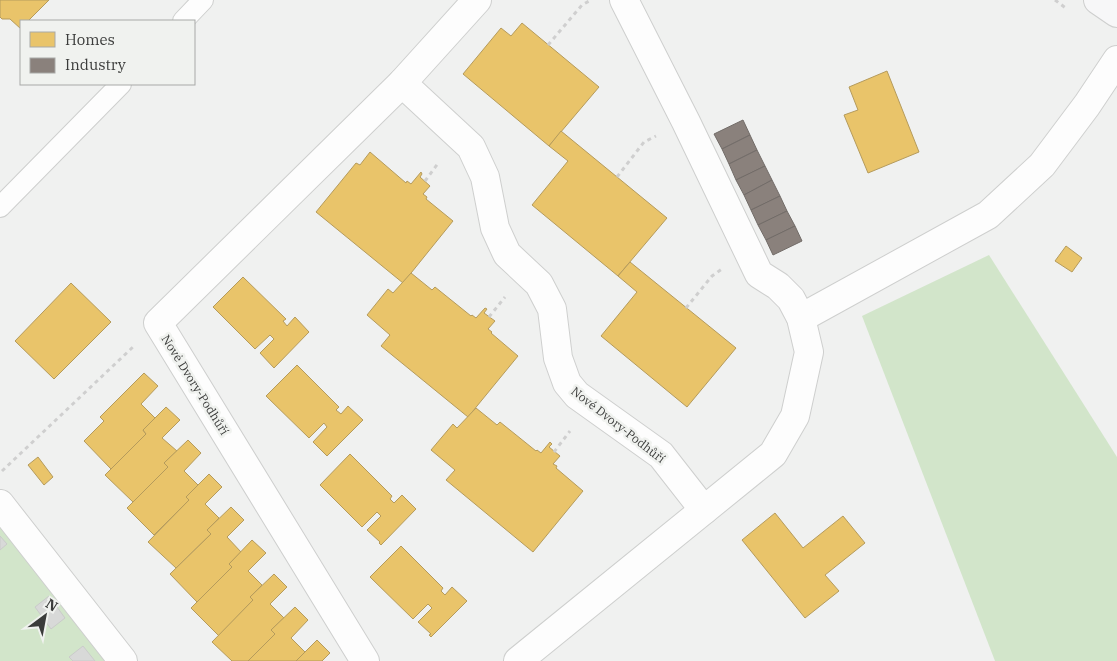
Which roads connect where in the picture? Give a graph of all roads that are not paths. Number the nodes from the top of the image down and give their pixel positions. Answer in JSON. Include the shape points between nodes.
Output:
{"nodes":[{"id":1,"x":204,"y":0,"type":"edge"},
{"id":2,"x":477,"y":0,"type":"edge"},
{"id":3,"x":624,"y":0,"type":"edge"},
{"id":4,"x":1098,"y":0,"type":"edge"},
{"id":5,"x":1117,"y":13,"type":"edge"},
{"id":6,"x":184,"y":20,"type":"edge"},
{"id":7,"x":1117,"y":60,"type":"edge"},
{"id":8,"x":402,"y":84,"type":"junction"},
{"id":9,"x":120,"y":85,"type":"edge"},
{"id":10,"x":0,"y":207,"type":"edge"},
{"id":11,"x":801,"y":318,"type":"junction"},
{"id":12,"x":0,"y":504,"type":"edge"},
{"id":13,"x":704,"y":510,"type":"junction"},
{"id":14,"x":123,"y":661,"type":"edge"},
{"id":15,"x":365,"y":661,"type":"edge"},
{"id":16,"x":518,"y":661,"type":"edge"}],
"edges":[{"from":1,"to":6,"type":"lane"},
{"from":2,"to":8,"type":"street","name":"Nové Dvory-Podhůří"},
{"from":3,"to":11,"type":"street","via":[[759,274],[791,299]]},
{"from":4,"to":5,"type":"main road"},
{"from":7,"to":11,"type":"street","via":[[1042,165],[988,215]]},
{"from":8,"to":13,"type":"street","name":"Nové Dvory-Podhůří","via":[[472,147],[485,177],[494,228],[507,254],[539,284],[552,310],[558,358],[567,383],[577,395],[661,455]]},
{"from":8,"to":15,"type":"street","name":"Nové Dvory-Podhůří","via":[[158,323]]},
{"from":9,"to":10,"type":"lane"},
{"from":11,"to":13,"type":"street","via":[[809,352],[795,416],[773,454]]},
{"from":12,"to":14,"type":"street"},
{"from":13,"to":16,"type":"street"}]}
